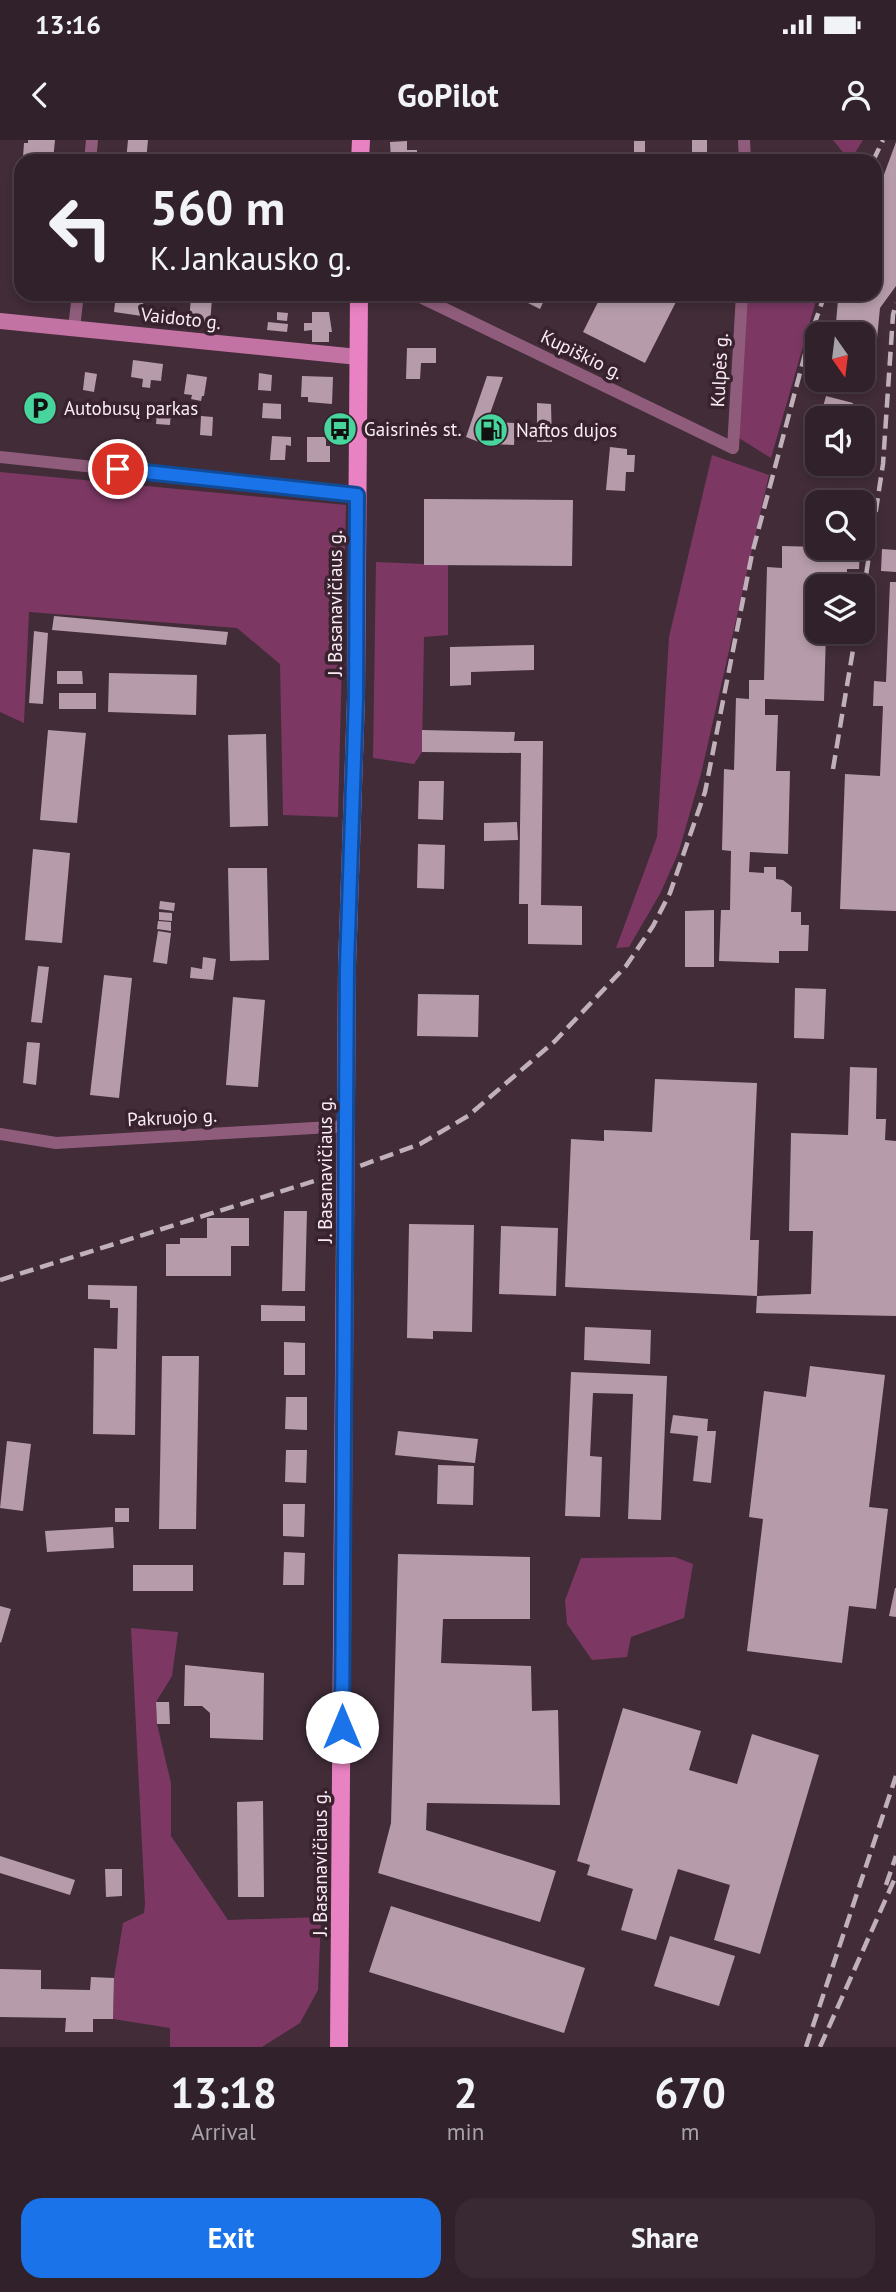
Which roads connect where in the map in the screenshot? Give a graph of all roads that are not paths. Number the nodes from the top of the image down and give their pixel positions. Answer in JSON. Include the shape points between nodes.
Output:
{"nodes":[{"id":1,"x":77,"y":301,"type":"edge"},
{"id":2,"x":359,"y":301,"type":"edge"},
{"id":3,"x":428,"y":301,"type":"edge"},
{"id":4,"x":742,"y":301,"type":"edge"},
{"id":5,"x":0,"y":321,"type":"edge"},
{"id":6,"x":74,"y":328,"type":"junction"},
{"id":7,"x":358,"y":357,"type":"junction"},
{"id":8,"x":733,"y":448,"type":"joint"},
{"id":9,"x":0,"y":457,"type":"edge"},
{"id":10,"x":357,"y":495,"type":"junction"},
{"id":11,"x":346,"y":1126,"type":"junction"},
{"id":12,"x":0,"y":1134,"type":"edge"},
{"id":13,"x":339,"y":2047,"type":"edge"}],
"edges":[{"from":1,"to":6,"type":"street"},
{"from":2,"to":7,"type":"main road","name":"J. Basanavičiaus g."},
{"from":3,"to":8,"type":"street","name":"Kupiškio g."},
{"from":4,"to":8,"type":"street","name":"Kulpės g."},
{"from":5,"to":6,"type":"main road","name":"Vaidoto g."},
{"from":6,"to":7,"type":"main road","name":"Vaidoto g."},
{"from":7,"to":10,"type":"main road","name":"J. Basanavičiaus g."},
{"from":9,"to":10,"type":"street"},
{"from":10,"to":11,"type":"main road","name":"J. Basanavičiaus g."},
{"from":11,"to":12,"type":"street","name":"Pakruojo g.","via":[[56,1143]]},
{"from":11,"to":13,"type":"main road","name":"J. Basanavičiaus g."}]}
